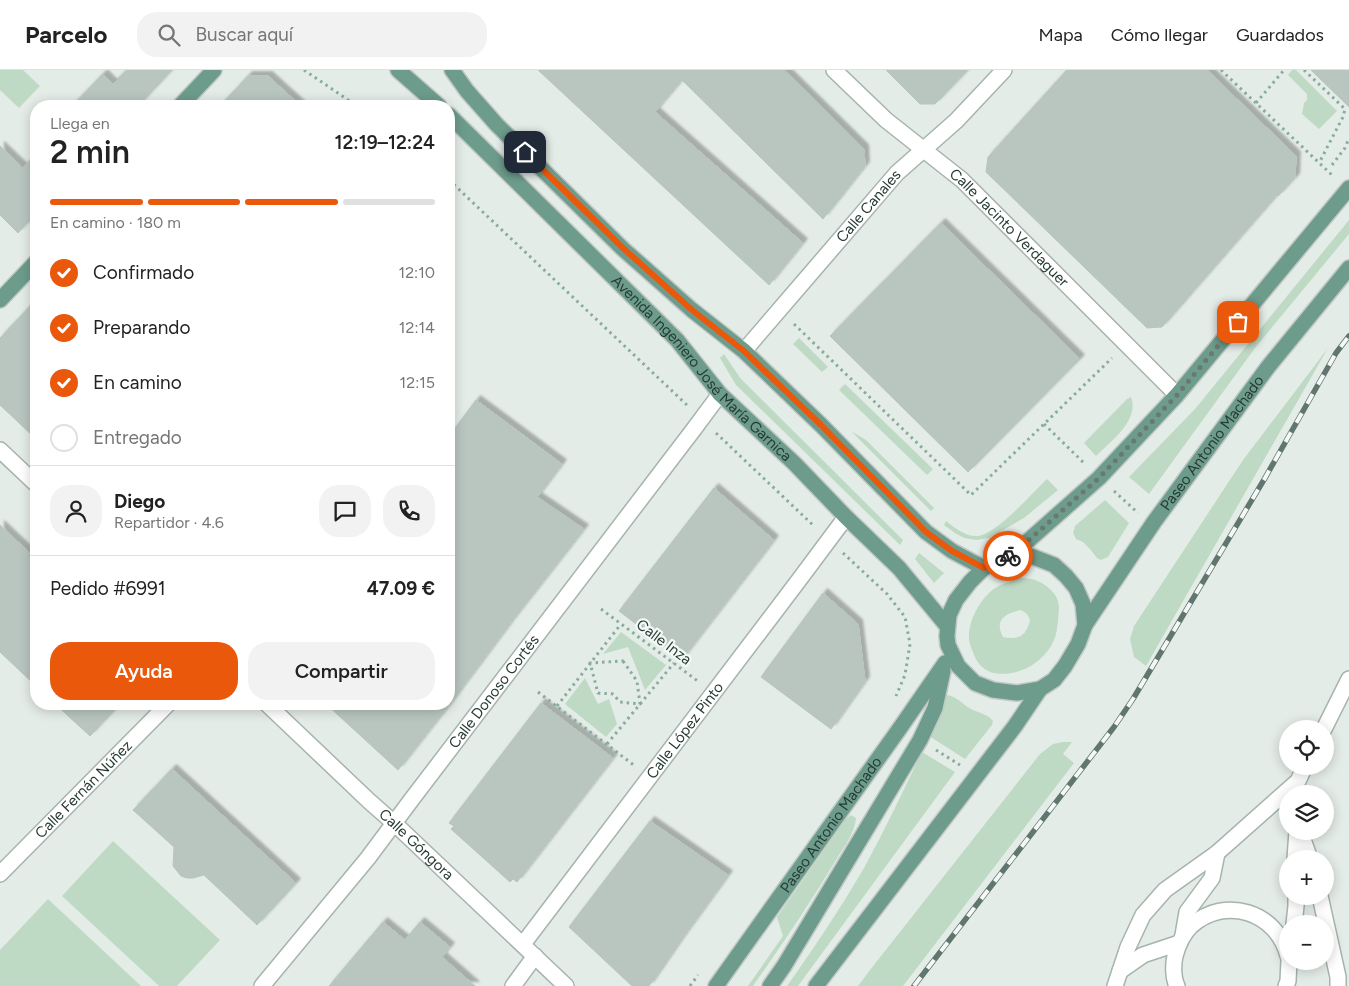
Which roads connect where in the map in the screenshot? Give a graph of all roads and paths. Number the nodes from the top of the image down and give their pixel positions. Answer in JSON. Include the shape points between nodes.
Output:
{"nodes":[{"id":1,"x":214,"y":70,"type":"edge"},
{"id":2,"x":304,"y":70,"type":"edge"},
{"id":3,"x":398,"y":70,"type":"edge"},
{"id":4,"x":452,"y":70,"type":"edge"},
{"id":5,"x":834,"y":70,"type":"edge"},
{"id":6,"x":1004,"y":70,"type":"edge"},
{"id":7,"x":1221,"y":70,"type":"edge"},
{"id":8,"x":1284,"y":70,"type":"edge"},
{"id":9,"x":1304,"y":70,"type":"edge"},
{"id":10,"x":186,"y":100,"type":"edge"},
{"id":11,"x":347,"y":100,"type":"edge"},
{"id":12,"x":431,"y":100,"type":"edge"},
{"id":13,"x":1256,"y":103,"type":"junction"},
{"id":14,"x":1347,"y":109,"type":"edge"},
{"id":15,"x":455,"y":121,"type":"edge"},
{"id":16,"x":1349,"y":138,"type":"edge"},
{"id":17,"x":923,"y":149,"type":"junction"},
{"id":18,"x":1319,"y":163,"type":"junction"},
{"id":19,"x":1332,"y":165,"type":"dead end"},
{"id":20,"x":455,"y":186,"type":"edge"},
{"id":21,"x":1349,"y":188,"type":"edge"},
{"id":22,"x":30,"y":268,"type":"edge"},
{"id":23,"x":1349,"y":268,"type":"edge"},
{"id":24,"x":0,"y":300,"type":"edge"},
{"id":25,"x":793,"y":323,"type":"dead end"},
{"id":26,"x":744,"y":351,"type":"junction"},
{"id":27,"x":1112,"y":358,"type":"dead end"},
{"id":28,"x":720,"y":394,"type":"junction"},
{"id":29,"x":1177,"y":395,"type":"junction"},
{"id":30,"x":702,"y":419,"type":"junction"},
{"id":31,"x":1044,"y":424,"type":"junction"},
{"id":32,"x":0,"y":450,"type":"edge"},
{"id":33,"x":1087,"y":466,"type":"dead end"},
{"id":34,"x":30,"y":478,"type":"edge"},
{"id":35,"x":1114,"y":491,"type":"dead end"},
{"id":36,"x":1139,"y":514,"type":"dead end"},
{"id":37,"x":846,"y":516,"type":"junction"},
{"id":38,"x":828,"y":540,"type":"junction"},
{"id":39,"x":1012,"y":555,"type":"junction"},
{"id":40,"x":984,"y":568,"type":"junction"},
{"id":41,"x":601,"y":609,"type":"dead end"},
{"id":42,"x":621,"y":624,"type":"junction"},
{"id":43,"x":1085,"y":625,"type":"junction"},
{"id":44,"x":947,"y":626,"type":"junction"},
{"id":45,"x":948,"y":644,"type":"junction"},
{"id":46,"x":590,"y":663,"type":"junction"},
{"id":47,"x":674,"y":663,"type":"junction"},
{"id":48,"x":944,"y":663,"type":"junction"},
{"id":49,"x":1349,"y":679,"type":"edge"},
{"id":50,"x":1040,"y":689,"type":"junction"},
{"id":51,"x":538,"y":692,"type":"dead end"},
{"id":52,"x":713,"y":692,"type":"junction"},
{"id":53,"x":893,"y":702,"type":"dead end"},
{"id":54,"x":640,"y":704,"type":"junction"},
{"id":55,"x":557,"y":706,"type":"junction"},
{"id":56,"x":162,"y":710,"type":"edge"},
{"id":57,"x":273,"y":710,"type":"edge"},
{"id":58,"x":1328,"y":720,"type":"edge"},
{"id":59,"x":607,"y":744,"type":"junction"},
{"id":60,"x":932,"y":747,"type":"dead end"},
{"id":61,"x":960,"y":765,"type":"dead end"},
{"id":62,"x":650,"y":776,"type":"junction"},
{"id":63,"x":1279,"y":802,"type":"edge"},
{"id":64,"x":394,"y":823,"type":"junction"},
{"id":65,"x":1217,"y":853,"type":"junction"},
{"id":66,"x":0,"y":874,"type":"edge"},
{"id":67,"x":1322,"y":905,"type":"edge"},
{"id":68,"x":1279,"y":936,"type":"edge"},
{"id":69,"x":1181,"y":940,"type":"junction"},
{"id":70,"x":523,"y":944,"type":"junction"},
{"id":71,"x":535,"y":956,"type":"junction"},
{"id":72,"x":1289,"y":970,"type":"edge"},
{"id":73,"x":1120,"y":971,"type":"junction"},
{"id":74,"x":262,"y":986,"type":"edge"},
{"id":75,"x":513,"y":986,"type":"edge"},
{"id":76,"x":566,"y":986,"type":"edge"},
{"id":77,"x":716,"y":986,"type":"edge"},
{"id":78,"x":770,"y":986,"type":"edge"},
{"id":79,"x":816,"y":986,"type":"edge"},
{"id":80,"x":1115,"y":986,"type":"edge"},
{"id":81,"x":1177,"y":986,"type":"edge"},
{"id":82,"x":1286,"y":986,"type":"edge"},
{"id":83,"x":1338,"y":986,"type":"edge"}],
"edges":[{"from":1,"to":10,"type":"main road"},
{"from":2,"to":11,"type":"path"},
{"from":3,"to":12,"type":"main road"},
{"from":4,"to":26,"type":"main road","name":"Avenida Ingeniero José María Garnica","via":[[498,125],[623,248]]},
{"from":5,"to":17,"type":"street","name":"Calle Jacinto Verdaguer","via":[[886,120]]},
{"from":6,"to":17,"type":"street","name":"Calle Canales","via":[[956,121]]},
{"from":7,"to":13,"type":"path"},
{"from":8,"to":13,"type":"path"},
{"from":9,"to":14,"type":"path"},
{"from":13,"to":18,"type":"path"},
{"from":14,"to":18,"type":"path"},
{"from":15,"to":28,"type":"main road","name":"Avenida Ingeniero José María Garnica","via":[[677,340]]},
{"from":16,"to":19,"type":"path"},
{"from":17,"to":26,"type":"street","name":"Calle Canales","via":[[897,173]]},
{"from":17,"to":29,"type":"street","name":"Calle Jacinto Verdaguer","via":[[962,180]]},
{"from":18,"to":21,"type":"path"},
{"from":20,"to":30,"type":"path"},
{"from":21,"to":29,"type":"main road"},
{"from":22,"to":24,"type":"main road"},
{"from":23,"to":43,"type":"main road","name":"Paseo Antonio Machado","via":[[1257,382],[1154,522]]},
{"from":25,"to":31,"type":"path","via":[[971,495]]},
{"from":26,"to":40,"type":"main road","name":"Avenida Ingeniero José María Garnica","via":[[926,532]]},
{"from":27,"to":31,"type":"path"},
{"from":28,"to":30,"type":"street","name":"Calle Donoso Cortés"},
{"from":28,"to":37,"type":"main road","name":"Avenida Ingeniero José María Garnica"},
{"from":29,"to":39,"type":"main road","via":[[1099,478]]},
{"from":30,"to":38,"type":"path"},
{"from":30,"to":64,"type":"street","name":"Calle Donoso Cortés"},
{"from":31,"to":33,"type":"path"},
{"from":32,"to":34,"type":"street"},
{"from":35,"to":36,"type":"path"},
{"from":37,"to":38,"type":"street","name":"Calle López Pinto"},
{"from":37,"to":44,"type":"main road","name":"Avenida Ingeniero José María Garnica","via":[[899,568]]},
{"from":38,"to":52,"type":"street","name":"Calle López Pinto"},
{"from":38,"to":53,"type":"path","via":[[887,594],[905,617],[910,644],[905,675]]},
{"from":39,"to":40,"type":"main road"},
{"from":39,"to":43,"type":"main road","via":[[1031,556],[1054,566],[1066,576],[1083,604]]},
{"from":40,"to":44,"type":"main road","via":[[956,600]]},
{"from":41,"to":42,"type":"path","name":"Calle Inza"},
{"from":42,"to":46,"type":"path"},
{"from":42,"to":47,"type":"path","name":"Calle Inza"},
{"from":43,"to":50,"type":"main road","via":[[1065,666],[1054,680]]},
{"from":44,"to":45,"type":"main road"},
{"from":45,"to":48,"type":"main road","name":"Paseo Antonio Machado"},
{"from":45,"to":50,"type":"main road","via":[[958,666],[975,683],[993,690],[1016,693]]},
{"from":46,"to":54,"type":"path","via":[[598,694],[613,694],[620,702]]},
{"from":46,"to":54,"type":"path","via":[[623,661],[637,681]]},
{"from":46,"to":55,"type":"path"},
{"from":47,"to":52,"type":"path","name":"Calle Inza"},
{"from":47,"to":54,"type":"path"},
{"from":48,"to":77,"type":"main road","name":"Paseo Antonio Machado"},
{"from":48,"to":78,"type":"main road","name":"Paseo Antonio Machado","via":[[935,708],[920,740]]},
{"from":49,"to":58,"type":"street"},
{"from":50,"to":79,"type":"main road"},
{"from":51,"to":55,"type":"path"},
{"from":52,"to":62,"type":"street","name":"Calle López Pinto"},
{"from":54,"to":59,"type":"path"},
{"from":55,"to":59,"type":"path"},
{"from":56,"to":66,"type":"street","name":"Calle Fernán Núñez"},
{"from":57,"to":64,"type":"street","name":"Calle Góngora"},
{"from":59,"to":62,"type":"path"},
{"from":60,"to":61,"type":"path"},
{"from":62,"to":70,"type":"street","name":"Calle López Pinto"},
{"from":63,"to":65,"type":"street"},
{"from":64,"to":70,"type":"street","name":"Calle Góngora"},
{"from":64,"to":74,"type":"street","name":"Calle Donoso Cortés"},
{"from":65,"to":69,"type":"street","via":[[1212,878],[1187,912]]},
{"from":65,"to":73,"type":"street","via":[[1165,890],[1142,915]]},
{"from":67,"to":83,"type":"street"},
{"from":68,"to":69,"type":"street","via":[[1261,918],[1245,911],[1226,910],[1207,915],[1190,926]]},
{"from":69,"to":73,"type":"street","via":[[1143,955]]},
{"from":69,"to":81,"type":"street","via":[[1174,962]]},
{"from":70,"to":71,"type":"street","name":"Calle Góngora"},
{"from":71,"to":75,"type":"street"},
{"from":71,"to":76,"type":"street","name":"Calle Góngora"},
{"from":72,"to":82,"type":"street"},
{"from":73,"to":80,"type":"street"}]}
